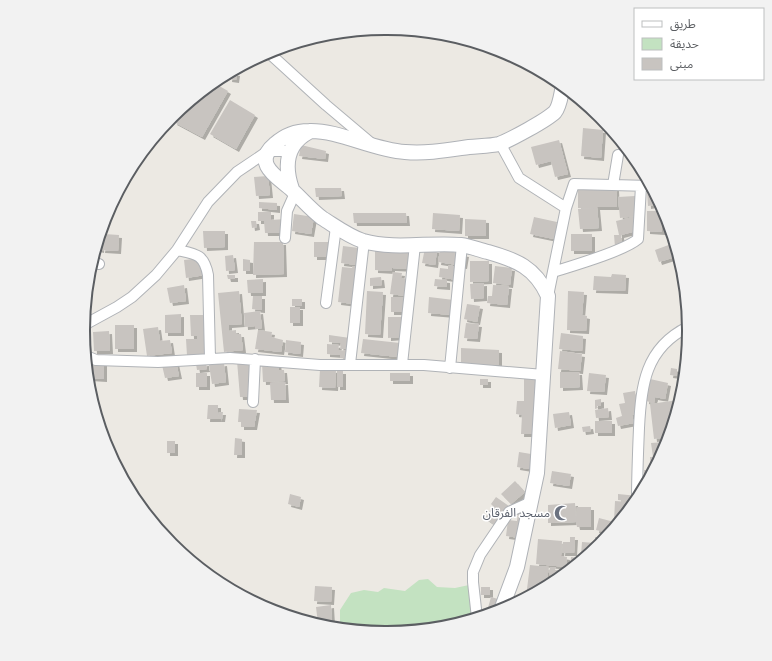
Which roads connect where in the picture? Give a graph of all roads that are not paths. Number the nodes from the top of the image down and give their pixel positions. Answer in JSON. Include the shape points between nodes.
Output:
{"nodes":[{"id":1,"x":273,"y":57,"type":"edge"},
{"id":2,"x":561,"y":93,"type":"edge"},
{"id":3,"x":311,"y":131,"type":"junction"},
{"id":4,"x":500,"y":143,"type":"junction"},
{"id":5,"x":376,"y":147,"type":"junction"},
{"id":6,"x":268,"y":151,"type":"junction"},
{"id":7,"x":289,"y":151,"type":"junction"},
{"id":8,"x":618,"y":155,"type":"dead end"},
{"id":9,"x":248,"y":165,"type":"junction"},
{"id":10,"x":270,"y":172,"type":"junction"},
{"id":11,"x":286,"y":173,"type":"junction"},
{"id":12,"x":613,"y":185,"type":"junction"},
{"id":13,"x":644,"y":186,"type":"edge"},
{"id":14,"x":645,"y":190,"type":"edge"},
{"id":15,"x":293,"y":191,"type":"junction"},
{"id":16,"x":566,"y":208,"type":"junction"},
{"id":17,"x":336,"y":227,"type":"junction"},
{"id":18,"x":285,"y":238,"type":"dead end"},
{"id":19,"x":364,"y":241,"type":"junction"},
{"id":20,"x":415,"y":245,"type":"junction"},
{"id":21,"x":462,"y":245,"type":"junction"},
{"id":22,"x":177,"y":250,"type":"junction"},
{"id":23,"x":553,"y":272,"type":"junction"},
{"id":24,"x":548,"y":296,"type":"junction"},
{"id":25,"x":326,"y":303,"type":"dead end"},
{"id":26,"x":90,"y":322,"type":"edge"},
{"id":27,"x":682,"y":331,"type":"edge"},
{"id":28,"x":92,"y":358,"type":"edge"},
{"id":29,"x":210,"y":358,"type":"junction"},
{"id":30,"x":254,"y":359,"type":"junction"},
{"id":31,"x":350,"y":364,"type":"junction"},
{"id":32,"x":402,"y":364,"type":"junction"},
{"id":33,"x":450,"y":368,"type":"junction"},
{"id":34,"x":544,"y":375,"type":"junction"},
{"id":35,"x":253,"y":402,"type":"dead end"},
{"id":36,"x":637,"y":486,"type":"edge"},
{"id":37,"x":531,"y":502,"type":"junction"},
{"id":38,"x":504,"y":602,"type":"edge"},
{"id":39,"x":476,"y":611,"type":"edge"}],
"edges":[{"from":1,"to":5,"type":"street"},
{"from":2,"to":4,"type":"main road","via":[[556,111],[541,122]]},
{"from":3,"to":5,"type":"main road"},
{"from":3,"to":6,"type":"main road","via":[[288,134]]},
{"from":3,"to":7,"type":"main road","via":[[296,141]]},
{"from":4,"to":5,"type":"main road","via":[[430,153]]},
{"from":4,"to":16,"type":"street","via":[[519,178]]},
{"from":6,"to":7,"type":"street"},
{"from":6,"to":9,"type":"street"},
{"from":6,"to":10,"type":"main road","via":[[266,160]]},
{"from":7,"to":11,"type":"main road"},
{"from":8,"to":12,"type":"street"},
{"from":9,"to":10,"type":"street"},
{"from":9,"to":22,"type":"street","via":[[224,183],[208,202]]},
{"from":10,"to":11,"type":"street"},
{"from":10,"to":15,"type":"main road"},
{"from":11,"to":15,"type":"main road"},
{"from":12,"to":13,"type":"street"},
{"from":12,"to":16,"type":"street","via":[[574,184]]},
{"from":14,"to":23,"type":"street","via":[[638,239],[585,262]]},
{"from":15,"to":17,"type":"main road","via":[[319,216]]},
{"from":15,"to":18,"type":"street","via":[[287,211]]},
{"from":16,"to":23,"type":"street"},
{"from":17,"to":19,"type":"main road"},
{"from":17,"to":25,"type":"street"},
{"from":19,"to":20,"type":"main road"},
{"from":19,"to":31,"type":"street"},
{"from":20,"to":21,"type":"main road"},
{"from":20,"to":32,"type":"street"},
{"from":21,"to":24,"type":"main road","via":[[511,258],[531,270]]},
{"from":21,"to":33,"type":"street"},
{"from":22,"to":26,"type":"street","via":[[156,275],[132,297]]},
{"from":22,"to":29,"type":"street","via":[[194,254],[203,259],[206,266]]},
{"from":23,"to":24,"type":"street"},
{"from":24,"to":34,"type":"main road"},
{"from":27,"to":36,"type":"street","via":[[662,346],[644,379],[640,398]]},
{"from":28,"to":29,"type":"street","via":[[158,362]]},
{"from":29,"to":30,"type":"street"},
{"from":30,"to":31,"type":"street","via":[[320,365]]},
{"from":30,"to":35,"type":"street"},
{"from":31,"to":32,"type":"street"},
{"from":32,"to":33,"type":"street"},
{"from":33,"to":34,"type":"street"},
{"from":34,"to":37,"type":"main road","via":[[537,473]]},
{"from":37,"to":38,"type":"main road","via":[[517,566]]},
{"from":37,"to":39,"type":"street","via":[[509,512],[480,555],[473,572]]}]}
